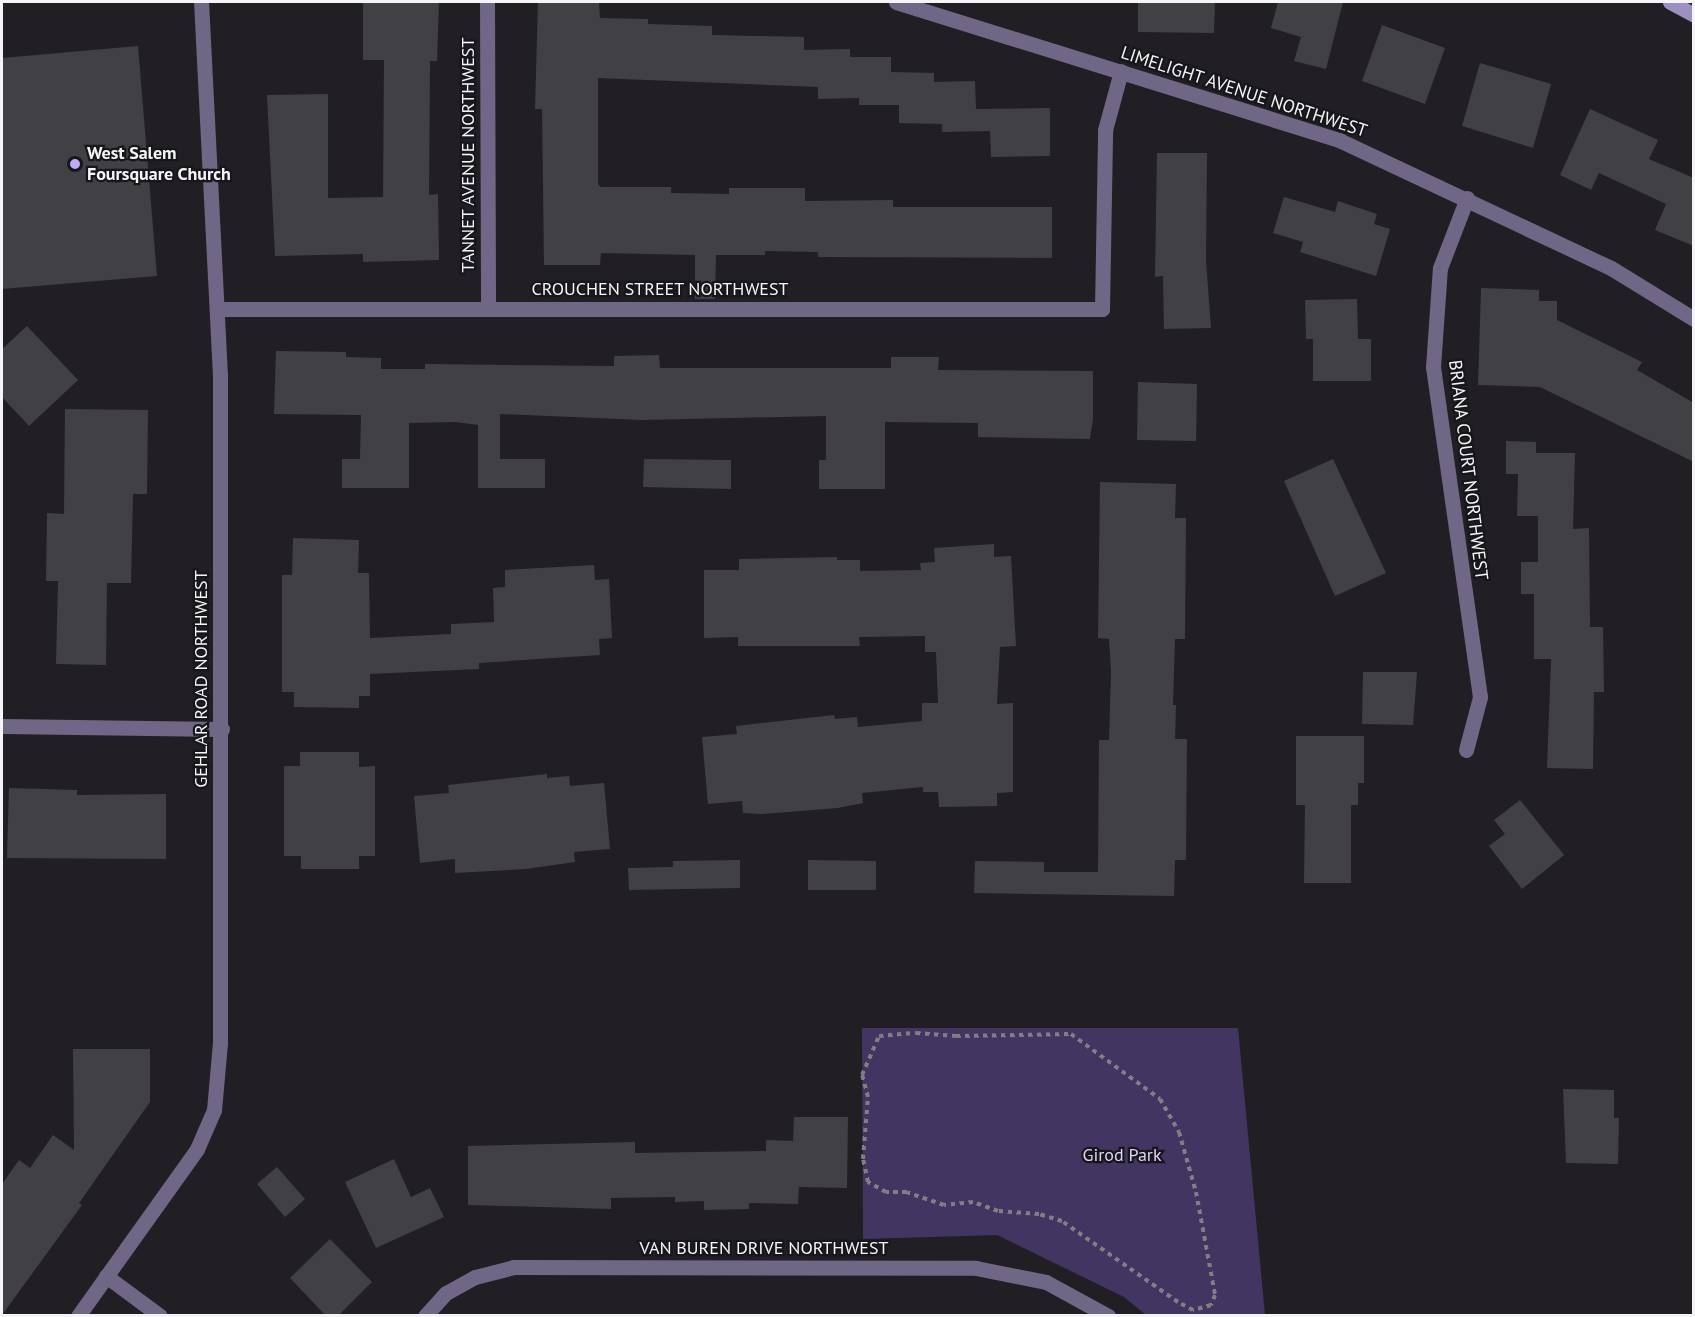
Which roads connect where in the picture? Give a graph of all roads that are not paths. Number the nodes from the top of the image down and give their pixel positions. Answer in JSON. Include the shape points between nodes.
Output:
{"nodes":[{"id":1,"x":201,"y":2,"type":"edge"},
{"id":2,"x":488,"y":2,"type":"edge"},
{"id":3,"x":896,"y":2,"type":"edge"},
{"id":4,"x":1670,"y":2,"type":"edge"},
{"id":5,"x":1694,"y":15,"type":"edge"},
{"id":6,"x":1121,"y":71,"type":"junction"},
{"id":7,"x":1467,"y":198,"type":"junction"},
{"id":8,"x":218,"y":309,"type":"junction"},
{"id":9,"x":488,"y":309,"type":"junction"},
{"id":10,"x":1694,"y":319,"type":"edge"},
{"id":11,"x":2,"y":726,"type":"edge"},
{"id":12,"x":222,"y":729,"type":"junction"},
{"id":13,"x":1466,"y":750,"type":"dead end"},
{"id":14,"x":106,"y":1276,"type":"junction"},
{"id":15,"x":78,"y":1316,"type":"edge"},
{"id":16,"x":160,"y":1316,"type":"edge"},
{"id":17,"x":425,"y":1316,"type":"edge"},
{"id":18,"x":1108,"y":1316,"type":"edge"}],
"edges":[{"from":1,"to":8,"type":"street","name":"GEHLAR ROAD NORTHWEST"},
{"from":2,"to":9,"type":"street","name":"TANNET AVENUE NORTHWEST"},
{"from":3,"to":6,"type":"street","name":"LIMELIGHT AVENUE NORTHWEST"},
{"from":4,"to":5,"type":"main road"},
{"from":6,"to":7,"type":"street","name":"LIMELIGHT AVENUE NORTHWEST","via":[[1341,141]]},
{"from":6,"to":9,"type":"street","name":"CROUCHEN STREET NORTHWEST","via":[[1105,130],[1102,309]]},
{"from":7,"to":10,"type":"street","name":"LIMELIGHT AVENUE NORTHWEST","via":[[1611,268]]},
{"from":7,"to":13,"type":"street","name":"BRIANA COURT NORTHWEST","via":[[1440,268],[1433,367],[1480,697]]},
{"from":8,"to":9,"type":"street","name":"CROUCHEN STREET NORTHWEST"},
{"from":8,"to":12,"type":"street","name":"GEHLAR ROAD NORTHWEST"},
{"from":11,"to":12,"type":"street"},
{"from":12,"to":14,"type":"street","name":"GEHLAR ROAD NORTHWEST","via":[[220,1043],[214,1110],[197,1149]]},
{"from":14,"to":15,"type":"street","name":"GEHLAR ROAD NORTHWEST"},
{"from":14,"to":16,"type":"street"},
{"from":17,"to":18,"type":"street","name":"VAN BUREN DRIVE NORTHWEST","via":[[446,1293],[475,1277],[514,1267],[597,1267],[976,1268],[1046,1281]]}]}
